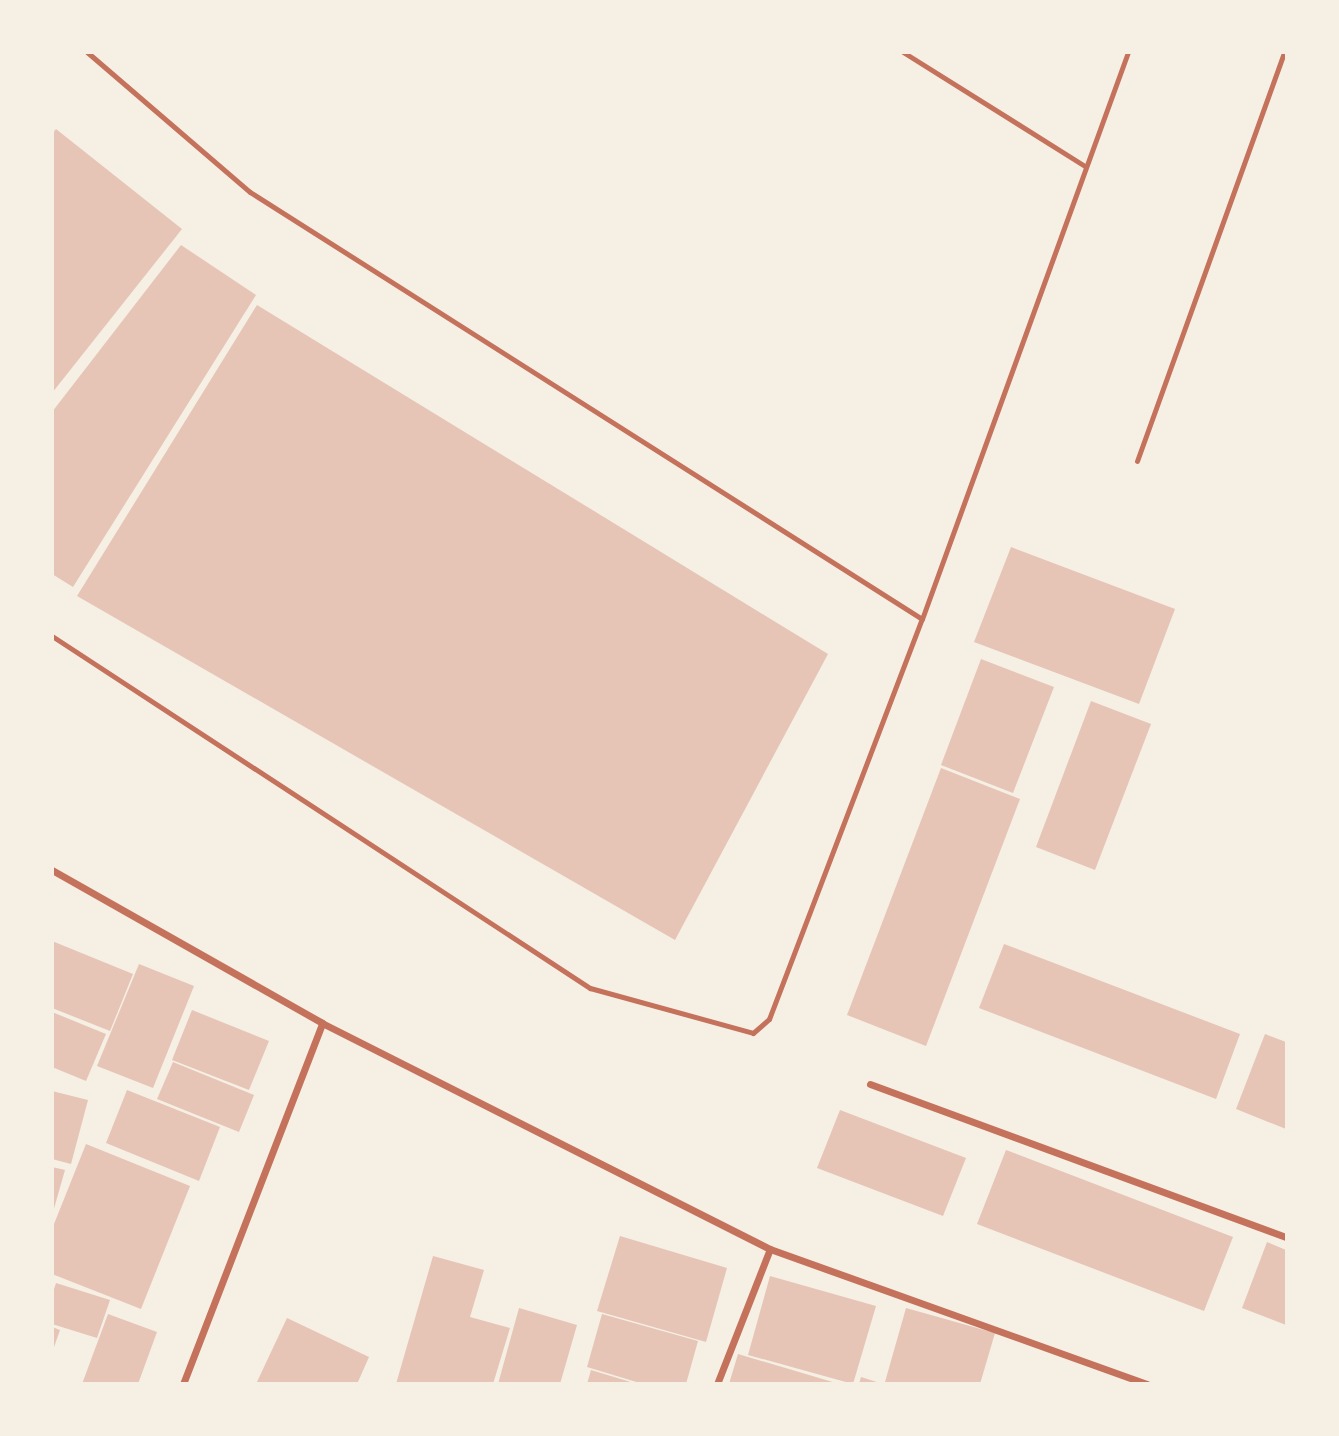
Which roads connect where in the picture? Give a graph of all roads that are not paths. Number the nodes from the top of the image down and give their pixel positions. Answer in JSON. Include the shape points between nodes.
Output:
{"nodes":[{"id":1,"x":87,"y":52,"type":"edge"},
{"id":2,"x":903,"y":52,"type":"edge"},
{"id":3,"x":1128,"y":52,"type":"edge"},
{"id":4,"x":1284,"y":52,"type":"edge"},
{"id":5,"x":1085,"y":166,"type":"junction"},
{"id":6,"x":1137,"y":461,"type":"dead end"},
{"id":7,"x":922,"y":619,"type":"junction"},
{"id":8,"x":52,"y":636,"type":"edge"},
{"id":9,"x":52,"y":870,"type":"edge"},
{"id":10,"x":322,"y":1023,"type":"junction"},
{"id":11,"x":870,"y":1084,"type":"dead end"},
{"id":12,"x":1286,"y":1237,"type":"edge"},
{"id":13,"x":769,"y":1249,"type":"junction"},
{"id":14,"x":183,"y":1384,"type":"edge"},
{"id":15,"x":716,"y":1384,"type":"edge"},
{"id":16,"x":1147,"y":1384,"type":"edge"}],
"edges":[{"from":1,"to":7,"type":"lane","via":[[250,192]]},
{"from":2,"to":5,"type":"lane"},
{"from":3,"to":5,"type":"lane"},
{"from":4,"to":6,"type":"lane"},
{"from":5,"to":7,"type":"lane"},
{"from":7,"to":8,"type":"lane","via":[[769,1019],[753,1033],[590,988]]},
{"from":9,"to":10,"type":"street"},
{"from":10,"to":13,"type":"street"},
{"from":10,"to":14,"type":"street"},
{"from":11,"to":12,"type":"street"},
{"from":13,"to":15,"type":"street"},
{"from":13,"to":16,"type":"street"}]}
